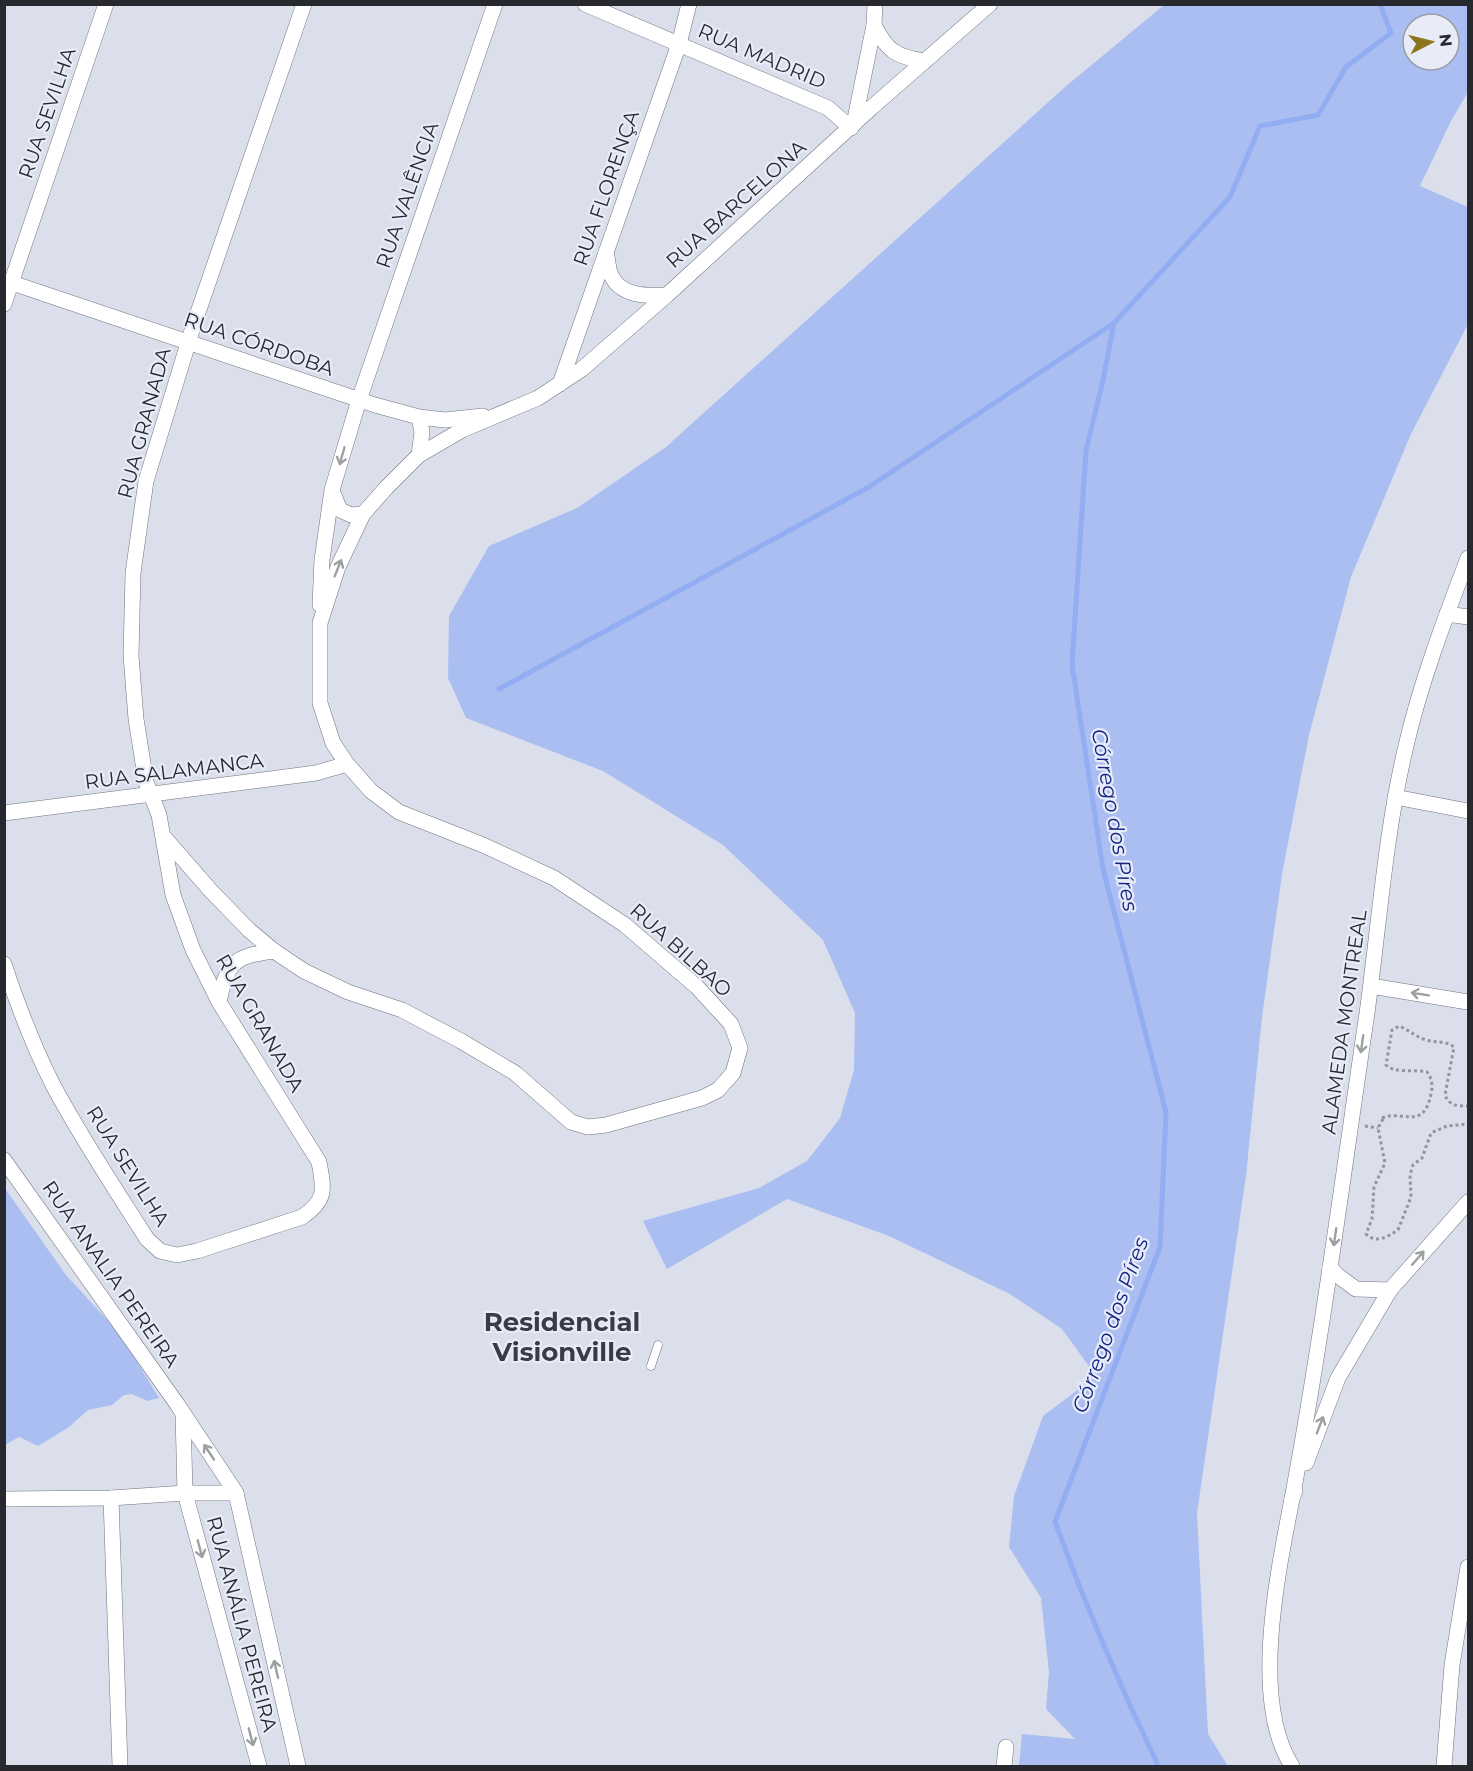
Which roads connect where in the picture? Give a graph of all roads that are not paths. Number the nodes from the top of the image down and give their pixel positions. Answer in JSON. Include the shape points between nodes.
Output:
{"nodes":[{"id":1,"x":106,"y":4,"type":"edge"},
{"id":2,"x":304,"y":4,"type":"edge"},
{"id":3,"x":495,"y":4,"type":"edge"},
{"id":4,"x":585,"y":4,"type":"edge"},
{"id":5,"x":689,"y":4,"type":"edge"},
{"id":6,"x":875,"y":4,"type":"edge"},
{"id":7,"x":990,"y":4,"type":"edge"},
{"id":8,"x":874,"y":25,"type":"junction"},
{"id":9,"x":679,"y":44,"type":"junction"},
{"id":10,"x":925,"y":62,"type":"junction"},
{"id":11,"x":852,"y":126,"type":"junction"},
{"id":12,"x":606,"y":252,"type":"junction"},
{"id":13,"x":12,"y":283,"type":"junction"},
{"id":14,"x":667,"y":295,"type":"junction"},
{"id":15,"x":4,"y":304,"type":"edge"},
{"id":16,"x":188,"y":343,"type":"junction"},
{"id":17,"x":560,"y":384,"type":"junction"},
{"id":18,"x":358,"y":400,"type":"junction"},
{"id":19,"x":498,"y":414,"type":"junction"},
{"id":20,"x":419,"y":417,"type":"junction"},
{"id":21,"x":419,"y":455,"type":"junction"},
{"id":22,"x":332,"y":490,"type":"junction"},
{"id":23,"x":363,"y":514,"type":"junction"},
{"id":24,"x":1468,"y":558,"type":"edge"},
{"id":25,"x":1447,"y":614,"type":"junction"},
{"id":26,"x":1468,"y":617,"type":"edge"},
{"id":27,"x":320,"y":623,"type":"junction"},
{"id":28,"x":347,"y":764,"type":"junction"},
{"id":29,"x":152,"y":795,"type":"junction"},
{"id":30,"x":1395,"y":797,"type":"junction"},
{"id":31,"x":1468,"y":811,"type":"edge"},
{"id":32,"x":4,"y":813,"type":"edge"},
{"id":33,"x":163,"y":836,"type":"junction"},
{"id":34,"x":274,"y":951,"type":"junction"},
{"id":35,"x":4,"y":964,"type":"edge"},
{"id":36,"x":1371,"y":986,"type":"junction"},
{"id":37,"x":219,"y":1002,"type":"junction"},
{"id":38,"x":1468,"y":1002,"type":"edge"},
{"id":39,"x":4,"y":1160,"type":"edge"},
{"id":40,"x":324,"y":1189,"type":"joint"},
{"id":41,"x":1467,"y":1207,"type":"edge"},
{"id":42,"x":1330,"y":1267,"type":"junction"},
{"id":43,"x":1390,"y":1290,"type":"junction"},
{"id":44,"x":658,"y":1345,"type":"dead end"},
{"id":45,"x":651,"y":1366,"type":"dead end"},
{"id":46,"x":183,"y":1412,"type":"junction"},
{"id":47,"x":236,"y":1492,"type":"junction"},
{"id":48,"x":185,"y":1493,"type":"junction"},
{"id":49,"x":111,"y":1498,"type":"junction"},
{"id":50,"x":4,"y":1499,"type":"edge"},
{"id":51,"x":1292,"y":1500,"type":"junction"},
{"id":52,"x":1468,"y":1567,"type":"edge"},
{"id":53,"x":1006,"y":1747,"type":"dead end"},
{"id":54,"x":120,"y":1767,"type":"edge"},
{"id":55,"x":259,"y":1767,"type":"edge"},
{"id":56,"x":298,"y":1767,"type":"edge"},
{"id":57,"x":1005,"y":1767,"type":"edge"},
{"id":58,"x":1292,"y":1767,"type":"edge"},
{"id":59,"x":1444,"y":1767,"type":"edge"}],
"edges":[{"from":1,"to":13,"type":"street","name":"RUA SEVILHA"},
{"from":2,"to":16,"type":"street","name":"RUA GRANADA"},
{"from":3,"to":18,"type":"street","name":"RUA VALÊNCIA"},
{"from":4,"to":9,"type":"street","name":"RUA MADRID"},
{"from":5,"to":9,"type":"street","name":"RUA FLORENÇA"},
{"from":6,"to":8,"type":"street"},
{"from":7,"to":10,"type":"street","name":"RUA BARCELONA"},
{"from":8,"to":10,"type":"street","via":[[884,44],[895,53]]},
{"from":8,"to":11,"type":"street"},
{"from":9,"to":11,"type":"street","name":"RUA MADRID","via":[[828,108]]},
{"from":9,"to":12,"type":"street","name":"RUA FLORENÇA"},
{"from":10,"to":11,"type":"street","name":"RUA BARCELONA"},
{"from":11,"to":14,"type":"street","name":"RUA BARCELONA"},
{"from":12,"to":14,"type":"street","via":[[611,276],[622,288],[643,296]]},
{"from":12,"to":17,"type":"street","name":"RUA FLORENÇA"},
{"from":13,"to":15,"type":"street","name":"RUA SEVILHA"},
{"from":13,"to":16,"type":"street","name":"RUA CÓRDOBA"},
{"from":14,"to":17,"type":"street","name":"RUA BARCELONA"},
{"from":16,"to":18,"type":"street","name":"RUA CÓRDOBA"},
{"from":16,"to":29,"type":"street","name":"RUA GRANADA","via":[[146,482],[133,573],[131,656],[136,719],[146,782]]},
{"from":17,"to":19,"type":"street","name":"RUA BARCELONA","via":[[538,398]]},
{"from":18,"to":20,"type":"street","name":"RUA CÓRDOBA"},
{"from":18,"to":22,"type":"street","name":"RUA VALÊNCIA","one_way":true},
{"from":19,"to":20,"type":"street","name":"RUA CÓRDOBA","via":[[445,420]]},
{"from":19,"to":21,"type":"street","name":"RUA BILBAO"},
{"from":20,"to":21,"type":"street"},
{"from":21,"to":23,"type":"street","name":"RUA BILBAO"},
{"from":22,"to":23,"type":"street","via":[[340,510],[351,515]]},
{"from":22,"to":27,"type":"street","name":"RUA VALÊNCIA","via":[[322,560]]},
{"from":27,"to":23,"type":"street","name":"RUA BILBAO","one_way":true,"via":[[338,567]]},
{"from":24,"to":25,"type":"street","name":"ALAMEDA MONTREAL"},
{"from":25,"to":26,"type":"street"},
{"from":25,"to":30,"type":"street","name":"ALAMEDA MONTREAL","via":[[1428,665]]},
{"from":27,"to":28,"type":"street","name":"RUA BILBAO","via":[[320,703],[333,743]]},
{"from":28,"to":29,"type":"street","name":"RUA SALAMANCA","via":[[327,772]]},
{"from":28,"to":34,"type":"street","name":"RUA BILBAO","via":[[371,791],[399,812],[554,878],[625,926],[697,987],[731,1024],[740,1048],[733,1073],[718,1090],[702,1098],[588,1127],[571,1122],[514,1073],[461,1041],[402,1010],[348,992]]},
{"from":29,"to":32,"type":"street","name":"RUA SALAMANCA"},
{"from":29,"to":33,"type":"street","name":"RUA GRANADA"},
{"from":30,"to":31,"type":"street"},
{"from":30,"to":36,"type":"street","name":"ALAMEDA MONTREAL"},
{"from":33,"to":34,"type":"street","name":"RUA BILBAO","via":[[211,891]]},
{"from":33,"to":37,"type":"street","name":"RUA GRANADA","via":[[173,895],[193,950]]},
{"from":34,"to":37,"type":"street","via":[[250,954],[236,963],[225,975]]},
{"from":35,"to":40,"type":"street","name":"RUA SEVILHA","via":[[20,1012],[53,1085],[134,1219],[160,1251],[177,1255],[197,1251],[302,1217],[317,1207]]},
{"from":38,"to":36,"type":"street","one_way":true},
{"from":36,"to":42,"type":"street","name":"ALAMEDA MONTREAL","one_way":true},
{"from":37,"to":40,"type":"street","name":"RUA GRANADA","via":[[319,1162]]},
{"from":39,"to":46,"type":"street","name":"RUA ANALIA PEREIRA"},
{"from":43,"to":41,"type":"street","one_way":true},
{"from":42,"to":43,"type":"street","via":[[1356,1289]]},
{"from":42,"to":51,"type":"street","name":"ALAMEDA MONTREAL"},
{"from":51,"to":43,"type":"street","one_way":true,"via":[[1338,1378]]},
{"from":44,"to":45,"type":"lane"},
{"from":47,"to":46,"type":"street","name":"RUA ANALIA PEREIRA","one_way":true},
{"from":46,"to":48,"type":"street"},
{"from":47,"to":48,"type":"street"},
{"from":56,"to":47,"type":"street","name":"RUA ANÁLIA PEREIRA","one_way":true},
{"from":48,"to":49,"type":"street"},
{"from":48,"to":55,"type":"street","name":"RUA ANÁLIA PEREIRA","one_way":true},
{"from":49,"to":50,"type":"street"},
{"from":49,"to":54,"type":"street"},
{"from":51,"to":58,"type":"street","via":[[1278,1575],[1270,1661],[1271,1706],[1285,1756]]},
{"from":52,"to":59,"type":"street","via":[[1452,1665]]},
{"from":53,"to":57,"type":"street"}]}
